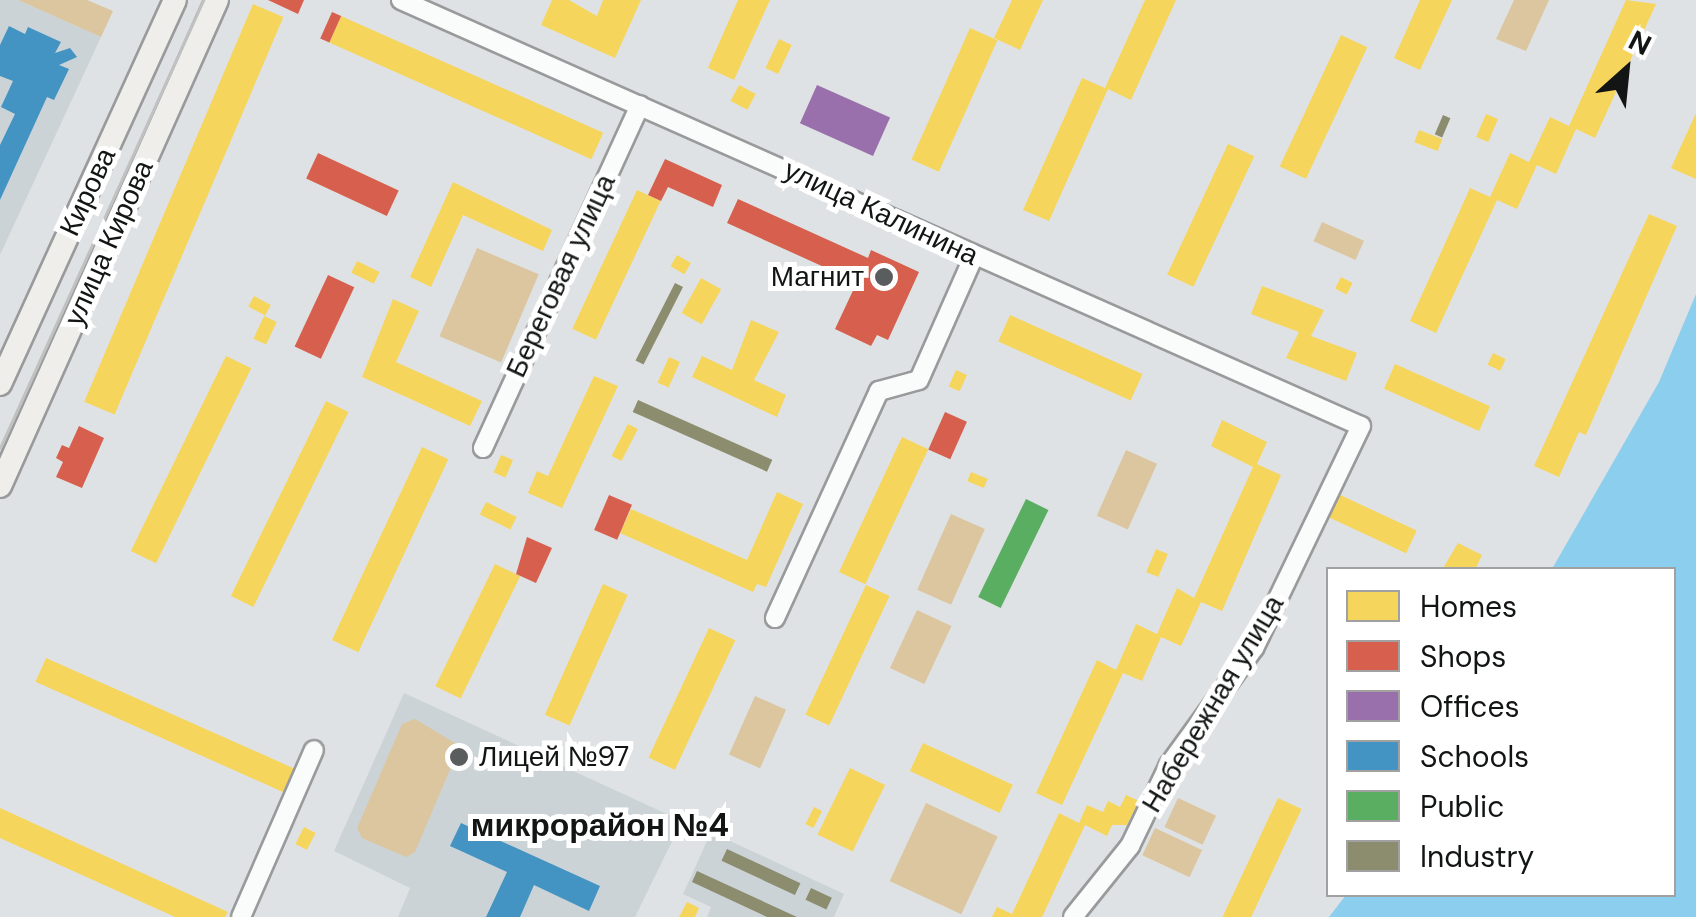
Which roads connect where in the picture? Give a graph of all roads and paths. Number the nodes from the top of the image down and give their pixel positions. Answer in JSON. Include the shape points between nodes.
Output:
{"nodes":[{"id":1,"x":175,"y":0,"type":"edge"},
{"id":2,"x":218,"y":0,"type":"edge"},
{"id":3,"x":402,"y":0,"type":"edge"},
{"id":4,"x":640,"y":105,"type":"junction"},
{"id":5,"x":974,"y":256,"type":"junction"},
{"id":6,"x":0,"y":384,"type":"edge"},
{"id":7,"x":1361,"y":426,"type":"joint"},
{"id":8,"x":483,"y":448,"type":"dead end"},
{"id":9,"x":0,"y":486,"type":"edge"},
{"id":10,"x":774,"y":618,"type":"dead end"},
{"id":11,"x":314,"y":750,"type":"dead end"},
{"id":12,"x":241,"y":917,"type":"edge"},
{"id":13,"x":1073,"y":917,"type":"edge"}],
"edges":[{"from":1,"to":6,"type":"main road","name":"Кирова"},
{"from":2,"to":9,"type":"main road","name":"улица Кирова"},
{"from":3,"to":4,"type":"street","name":"улица Калинина"},
{"from":4,"to":5,"type":"street","name":"улица Калинина"},
{"from":4,"to":8,"type":"street","name":"Береговая улица"},
{"from":5,"to":7,"type":"street","name":"улица Калинина"},
{"from":5,"to":10,"type":"street","via":[[918,380],[879,392]]},
{"from":7,"to":13,"type":"street","name":"Набережная улица","via":[[1254,648],[1169,765],[1130,846]]},
{"from":11,"to":12,"type":"street"}]}
